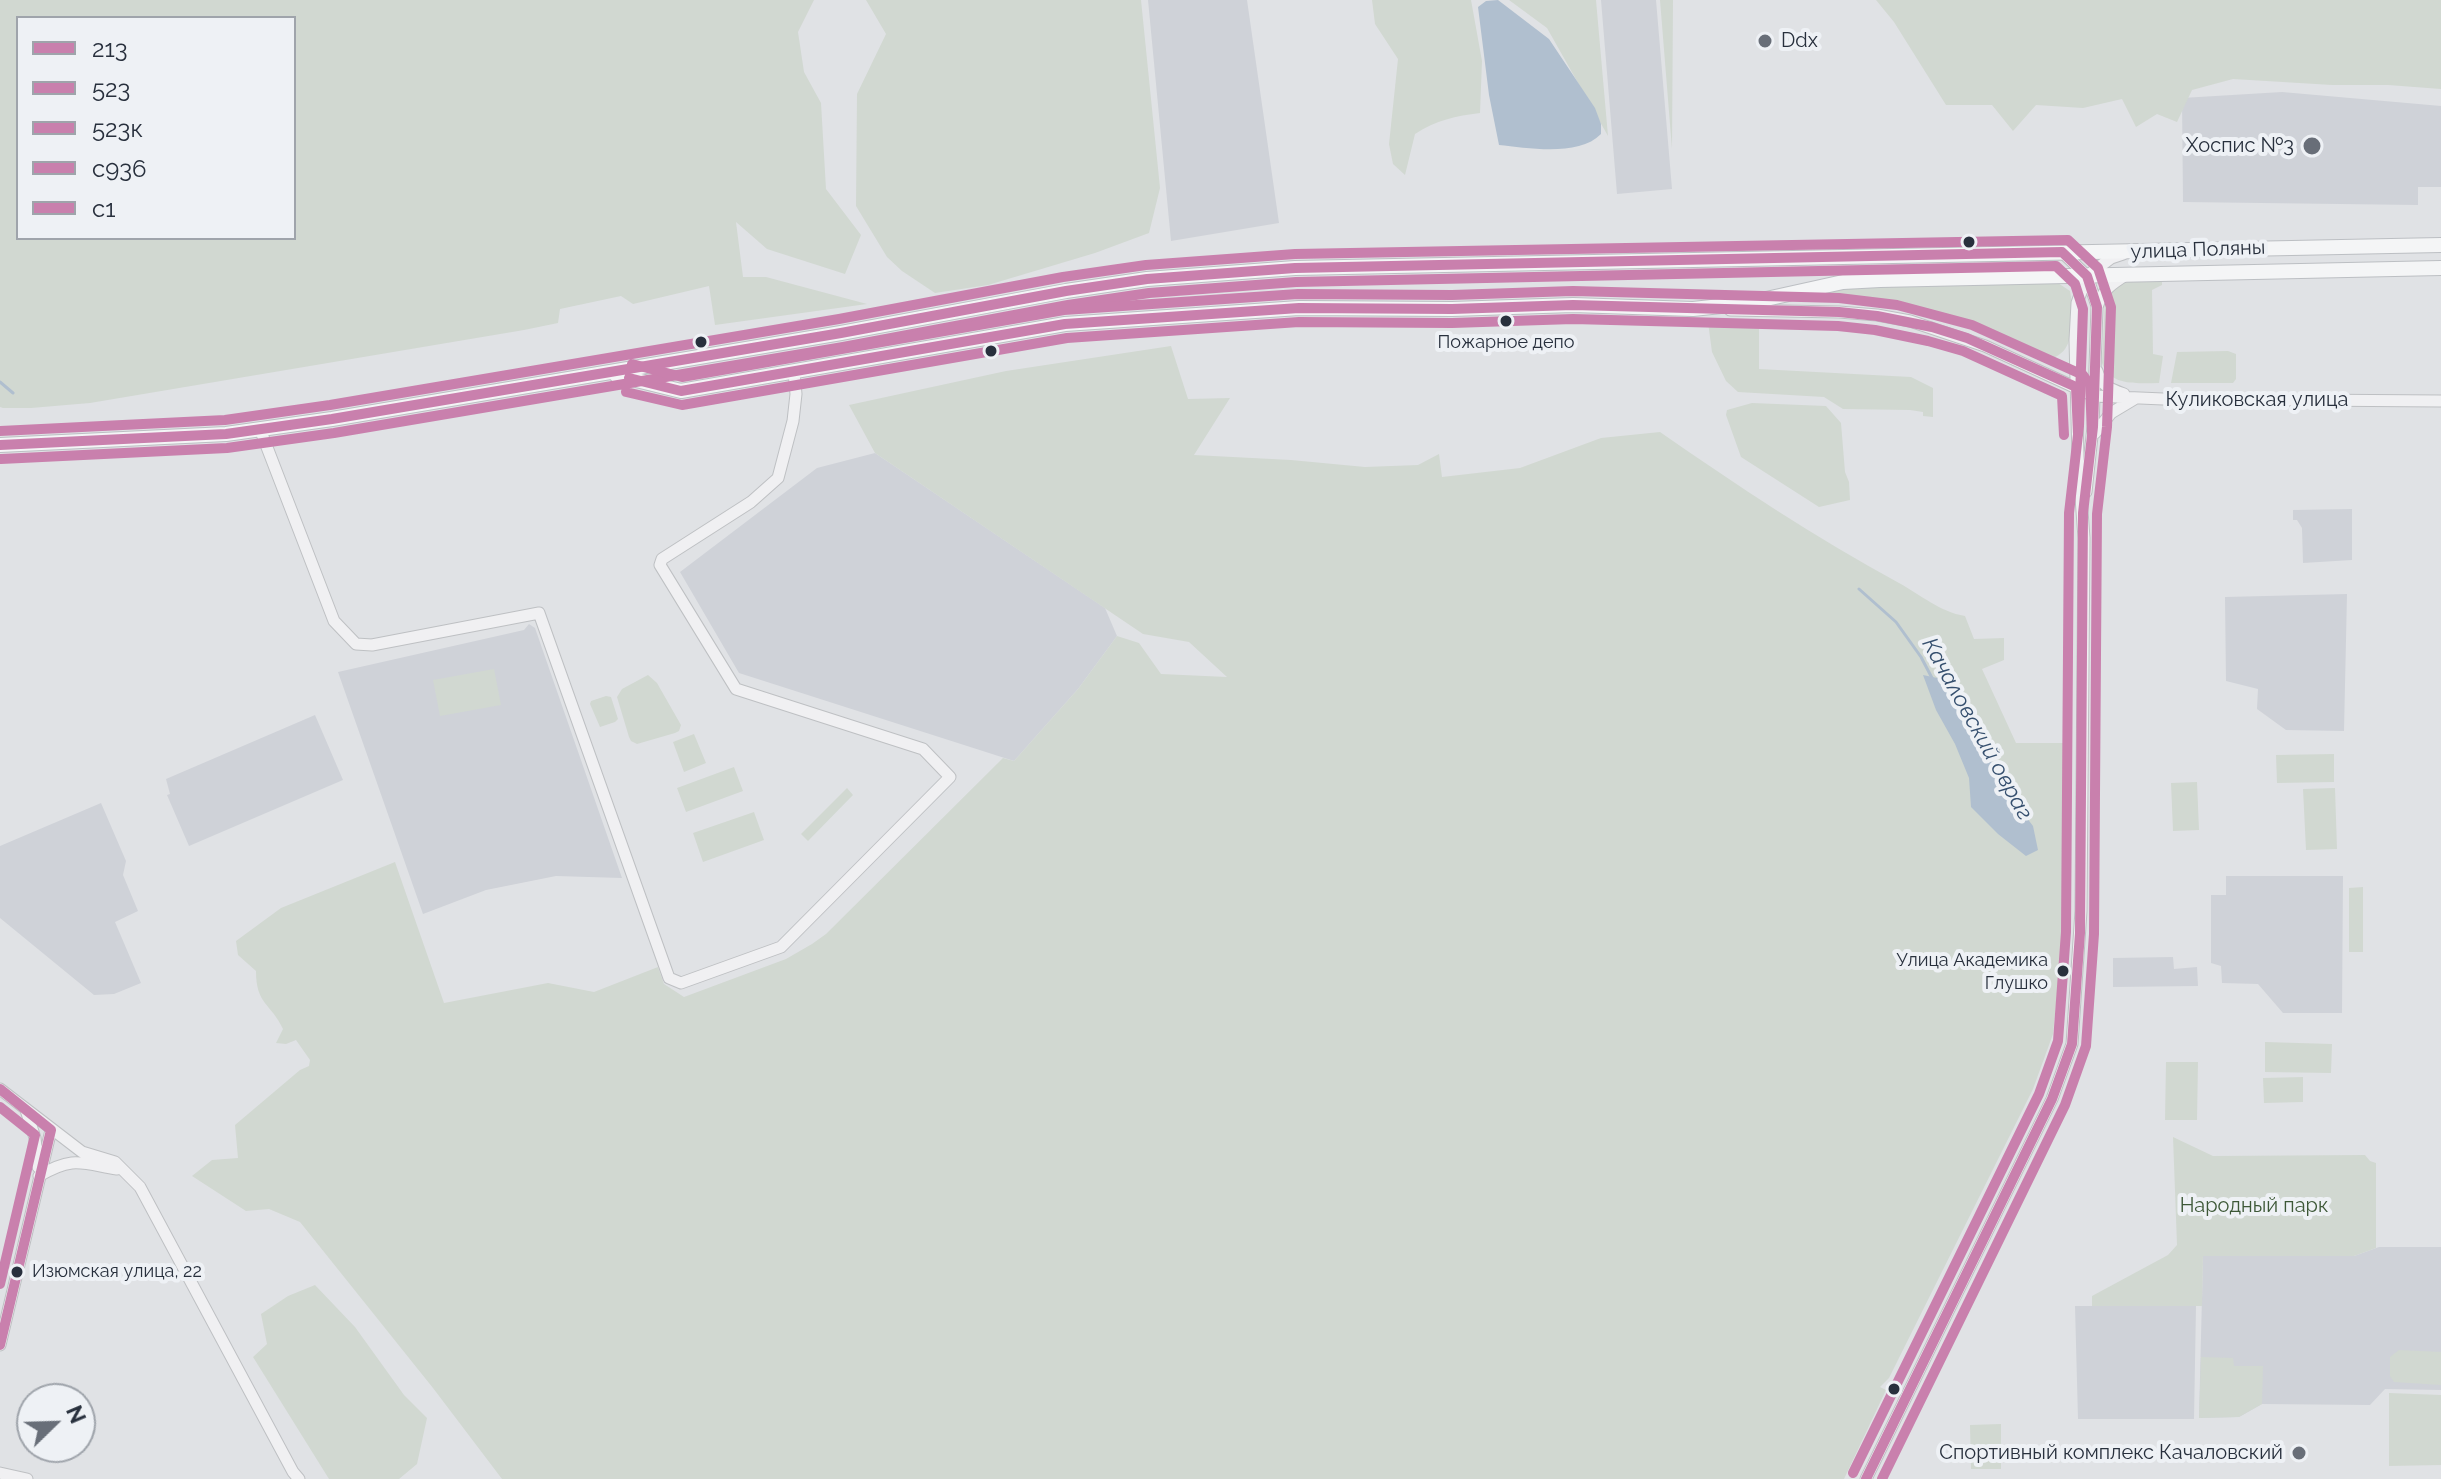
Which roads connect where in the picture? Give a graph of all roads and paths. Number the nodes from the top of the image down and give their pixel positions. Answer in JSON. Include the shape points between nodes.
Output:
{"nodes":[{"id":1,"x":2441,"y":245,"type":"edge"},
{"id":2,"x":2062,"y":252,"type":"junction"},
{"id":3,"x":2127,"y":252,"type":"junction"},
{"id":4,"x":2441,"y":268,"type":"edge"},
{"id":5,"x":2127,"y":274,"type":"junction"},
{"id":6,"x":2056,"y":276,"type":"junction"},
{"id":7,"x":2087,"y":276,"type":"junction"},
{"id":8,"x":2077,"y":303,"type":"junction"},
{"id":9,"x":2097,"y":307,"type":"junction"},
{"id":10,"x":1693,"y":309,"type":"junction"},
{"id":11,"x":2095,"y":365,"type":"junction"},
{"id":12,"x":794,"y":372,"type":"junction"},
{"id":13,"x":612,"y":374,"type":"junction"},
{"id":14,"x":2076,"y":387,"type":"junction"},
{"id":15,"x":2094,"y":396,"type":"junction"},
{"id":16,"x":2136,"y":398,"type":"junction"},
{"id":17,"x":2441,"y":401,"type":"edge"},
{"id":18,"x":260,"y":429,"type":"junction"},
{"id":19,"x":2093,"y":438,"type":"junction"},
{"id":20,"x":0,"y":445,"type":"edge"},
{"id":21,"x":2083,"y":513,"type":"junction"},
{"id":22,"x":0,"y":1089,"type":"edge"},
{"id":23,"x":26,"y":1110,"type":"junction"},
{"id":24,"x":51,"y":1130,"type":"junction"},
{"id":25,"x":126,"y":1170,"type":"junction"},
{"id":26,"x":39,"y":1176,"type":"junction"},
{"id":27,"x":0,"y":1345,"type":"edge"},
{"id":28,"x":0,"y":1473,"type":"edge"},
{"id":29,"x":27,"y":1479,"type":"edge"},
{"id":30,"x":299,"y":1479,"type":"edge"},
{"id":31,"x":1866,"y":1479,"type":"edge"}],
"edges":[{"from":1,"to":3,"type":"main road","name":"улица Поляны"},
{"from":2,"to":3,"type":"main road","name":"улица Поляны"},
{"from":2,"to":7,"type":"street"},
{"from":2,"to":13,"type":"main road","name":"улица Поляны","via":[[1295,268],[1192,275],[1066,291]]},
{"from":3,"to":7,"type":"street"},
{"from":4,"to":5,"type":"main road","name":"улица Поляны"},
{"from":5,"to":7,"type":"main road","name":"улица Поляны"},
{"from":5,"to":9,"type":"street","via":[[2102,293]]},
{"from":6,"to":7,"type":"main road","name":"улица Поляны"},
{"from":6,"to":8,"type":"street","via":[[2070,285]]},
{"from":6,"to":10,"type":"main road","name":"улица Поляны","via":[[1843,282]]},
{"from":7,"to":8,"type":"street"},
{"from":7,"to":9,"type":"street"},
{"from":8,"to":14,"type":"street"},
{"from":9,"to":11,"type":"street"},
{"from":10,"to":12,"type":"main road","name":"улица Поляны","via":[[1312,308],[1168,316],[1065,324]]},
{"from":10,"to":14,"type":"street","name":"Куликовская улица","via":[[1839,312],[1910,321],[1985,346]]},
{"from":11,"to":14,"type":"street"},
{"from":11,"to":15,"type":"street"},
{"from":11,"to":16,"type":"street","via":[[2105,387]]},
{"from":12,"to":13,"type":"main road","name":"улица Поляны","via":[[681,391]]},
{"from":12,"to":18,"type":"street","via":[[793,421],[778,478],[660,565],[736,689],[923,749],[950,777],[781,947],[681,983],[669,978],[539,613],[356,644],[334,621]]},
{"from":13,"to":18,"type":"main road","name":"улица Поляны"},
{"from":14,"to":15,"type":"street","name":"Куликовская улица"},
{"from":14,"to":21,"type":"street"},
{"from":15,"to":16,"type":"street","name":"Куликовская улица"},
{"from":15,"to":19,"type":"street"},
{"from":16,"to":17,"type":"street","name":"Куликовская улица"},
{"from":16,"to":19,"type":"street","via":[[2111,413]]},
{"from":18,"to":20,"type":"main road","name":"улица Поляны"},
{"from":19,"to":21,"type":"street"},
{"from":21,"to":31,"type":"street","via":[[2082,883],[2072,1044],[2052,1099]]},
{"from":22,"to":23,"type":"street"},
{"from":23,"to":24,"type":"street"},
{"from":23,"to":26,"type":"street"},
{"from":24,"to":25,"type":"street","via":[[82,1152]]},
{"from":24,"to":26,"type":"street"},
{"from":25,"to":26,"type":"street","via":[[70,1162]]},
{"from":25,"to":30,"type":"street"},
{"from":26,"to":27,"type":"street"},
{"from":28,"to":29,"type":"street"}]}
